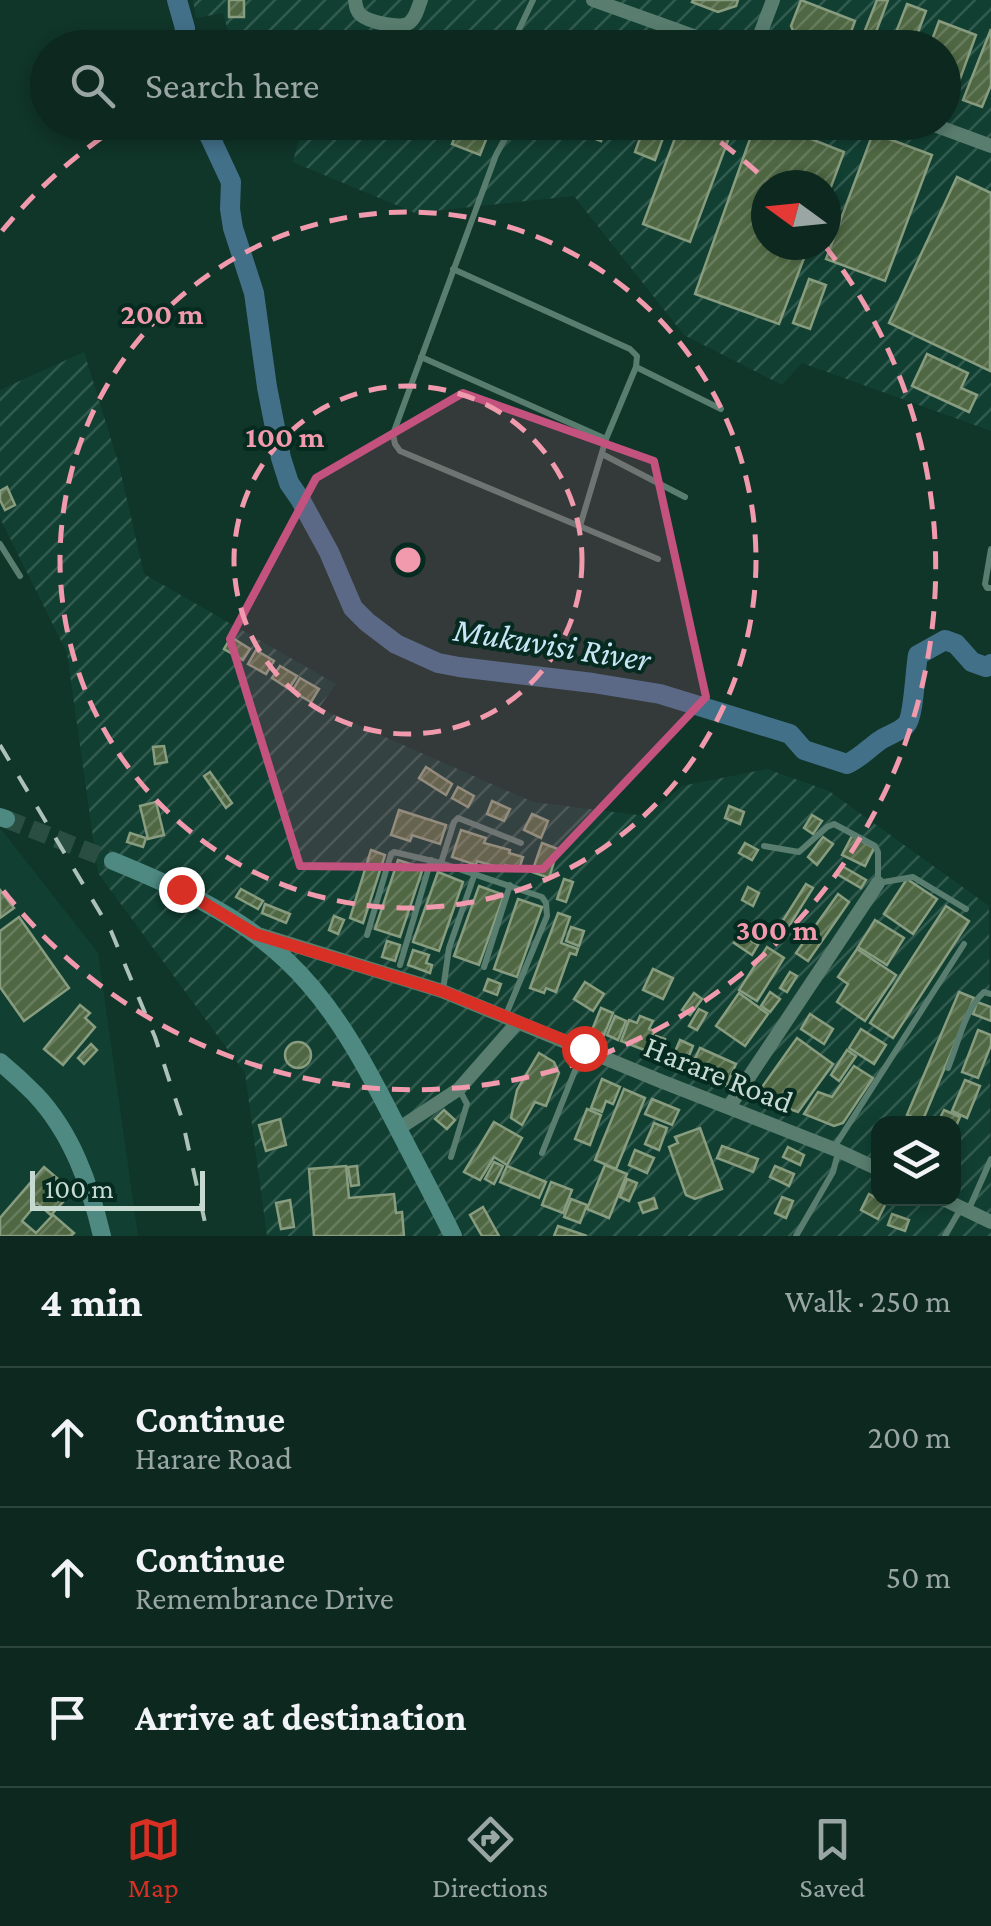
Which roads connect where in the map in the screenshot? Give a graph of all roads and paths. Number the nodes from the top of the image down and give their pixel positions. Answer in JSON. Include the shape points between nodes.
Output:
{"nodes":[{"id":1,"x":354,"y":0,"type":"edge"},
{"id":2,"x":421,"y":0,"type":"edge"},
{"id":3,"x":533,"y":0,"type":"edge"},
{"id":4,"x":594,"y":0,"type":"edge"},
{"id":5,"x":774,"y":0,"type":"edge"},
{"id":6,"x":518,"y":30,"type":"edge"},
{"id":7,"x":677,"y":30,"type":"edge"},
{"id":8,"x":762,"y":30,"type":"edge"},
{"id":9,"x":961,"y":135,"type":"edge"},
{"id":10,"x":504,"y":140,"type":"edge"},
{"id":11,"x":991,"y":146,"type":"edge"},
{"id":12,"x":453,"y":269,"type":"junction"},
{"id":13,"x":421,"y":356,"type":"junction"},
{"id":14,"x":636,"y":366,"type":"junction"},
{"id":15,"x":721,"y":409,"type":"dead end"},
{"id":16,"x":606,"y":440,"type":"junction"},
{"id":17,"x":602,"y":454,"type":"junction"},
{"id":18,"x":685,"y":497,"type":"dead end"},
{"id":19,"x":580,"y":526,"type":"junction"},
{"id":20,"x":0,"y":544,"type":"edge"},
{"id":21,"x":991,"y":549,"type":"edge"},
{"id":22,"x":658,"y":559,"type":"dead end"},
{"id":23,"x":20,"y":576,"type":"dead end"},
{"id":24,"x":991,"y":588,"type":"edge"},
{"id":25,"x":521,"y":843,"type":"dead end"},
{"id":26,"x":764,"y":846,"type":"dead end"},
{"id":27,"x":431,"y":860,"type":"junction"},
{"id":28,"x":113,"y":861,"type":"tunnel mouth"},
{"id":29,"x":440,"y":863,"type":"junction"},
{"id":30,"x":475,"y":874,"type":"junction"},
{"id":31,"x":878,"y":883,"type":"junction"},
{"id":32,"x":510,"y":885,"type":"junction"},
{"id":33,"x":966,"y":909,"type":"dead end"},
{"id":34,"x":255,"y":934,"type":"junction"},
{"id":35,"x":367,"y":935,"type":"dead end"},
{"id":36,"x":964,"y":944,"type":"dead end"},
{"id":37,"x":400,"y":964,"type":"dead end"},
{"id":38,"x":484,"y":967,"type":"dead end"},
{"id":39,"x":442,"y":991,"type":"junction"},
{"id":40,"x":991,"y":994,"type":"edge"},
{"id":41,"x":511,"y":1020,"type":"junction"},
{"id":42,"x":584,"y":1048,"type":"junction"},
{"id":43,"x":0,"y":1062,"type":"edge"},
{"id":44,"x":948,"y":1068,"type":"dead end"},
{"id":45,"x":459,"y":1089,"type":"junction"},
{"id":46,"x":728,"y":1108,"type":"junction"},
{"id":47,"x":398,"y":1130,"type":"junction"},
{"id":48,"x":836,"y":1150,"type":"junction"},
{"id":49,"x":542,"y":1153,"type":"dead end"},
{"id":50,"x":451,"y":1158,"type":"dead end"},
{"id":51,"x":991,"y":1158,"type":"edge"},
{"id":52,"x":871,"y":1166,"type":"edge"},
{"id":53,"x":957,"y":1206,"type":"edge"},
{"id":54,"x":965,"y":1210,"type":"junction"},
{"id":55,"x":991,"y":1222,"type":"edge"},
{"id":56,"x":102,"y":1236,"type":"edge"},
{"id":57,"x":452,"y":1236,"type":"edge"},
{"id":58,"x":796,"y":1236,"type":"edge"},
{"id":59,"x":946,"y":1236,"type":"edge"}],
"edges":[{"from":1,"to":2,"type":"street","via":[[362,17],[396,26],[414,18]]},
{"from":3,"to":6,"type":"lane"},
{"from":4,"to":7,"type":"street"},
{"from":5,"to":8,"type":"street"},
{"from":9,"to":11,"type":"street"},
{"from":10,"to":12,"type":"lane"},
{"from":12,"to":13,"type":"lane"},
{"from":12,"to":14,"type":"lane","via":[[630,349],[638,356]]},
{"from":13,"to":16,"type":"lane"},
{"from":13,"to":19,"type":"lane","via":[[392,434],[400,450]]},
{"from":14,"to":15,"type":"lane"},
{"from":14,"to":16,"type":"lane"},
{"from":16,"to":17,"type":"lane"},
{"from":17,"to":18,"type":"lane"},
{"from":17,"to":19,"type":"lane"},
{"from":19,"to":22,"type":"lane"},
{"from":20,"to":23,"type":"lane"},
{"from":21,"to":24,"type":"lane","via":[[985,584]]},
{"from":25,"to":29,"type":"lane","via":[[458,818]]},
{"from":26,"to":31,"type":"lane","via":[[799,852],[834,824],[876,846]]},
{"from":27,"to":29,"type":"lane"},
{"from":27,"to":35,"type":"lane","via":[[392,854]]},
{"from":27,"to":37,"type":"lane"},
{"from":28,"to":34,"type":"street","via":[[181,889]]},
{"from":29,"to":30,"type":"lane"},
{"from":30,"to":32,"type":"lane"},
{"from":30,"to":39,"type":"lane"},
{"from":31,"to":33,"type":"lane","via":[[910,876]]},
{"from":31,"to":46,"type":"street"},
{"from":32,"to":38,"type":"lane"},
{"from":32,"to":41,"type":"lane","via":[[542,896],[547,916]]},
{"from":34,"to":39,"type":"street","name":"Harare Road"},
{"from":34,"to":47,"type":"street","via":[[322,998]]},
{"from":36,"to":48,"type":"lane"},
{"from":39,"to":41,"type":"street","name":"Harare Road"},
{"from":40,"to":44,"type":"lane","via":[[980,995],[971,1010]]},
{"from":41,"to":42,"type":"street","name":"Harare Road"},
{"from":41,"to":45,"type":"street"},
{"from":42,"to":46,"type":"street","name":"Harare Road"},
{"from":42,"to":49,"type":"lane"},
{"from":43,"to":56,"type":"street","via":[[38,1097],[78,1158]]},
{"from":45,"to":47,"type":"street"},
{"from":45,"to":50,"type":"lane","via":[[466,1104]]},
{"from":46,"to":48,"type":"street","name":"Harare Road"},
{"from":47,"to":57,"type":"street"},
{"from":48,"to":52,"type":"street","name":"Harare Road"},
{"from":48,"to":58,"type":"lane","via":[[834,1172]]},
{"from":51,"to":54,"type":"lane"},
{"from":53,"to":54,"type":"street"},
{"from":54,"to":55,"type":"street"},
{"from":54,"to":59,"type":"lane"}]}
